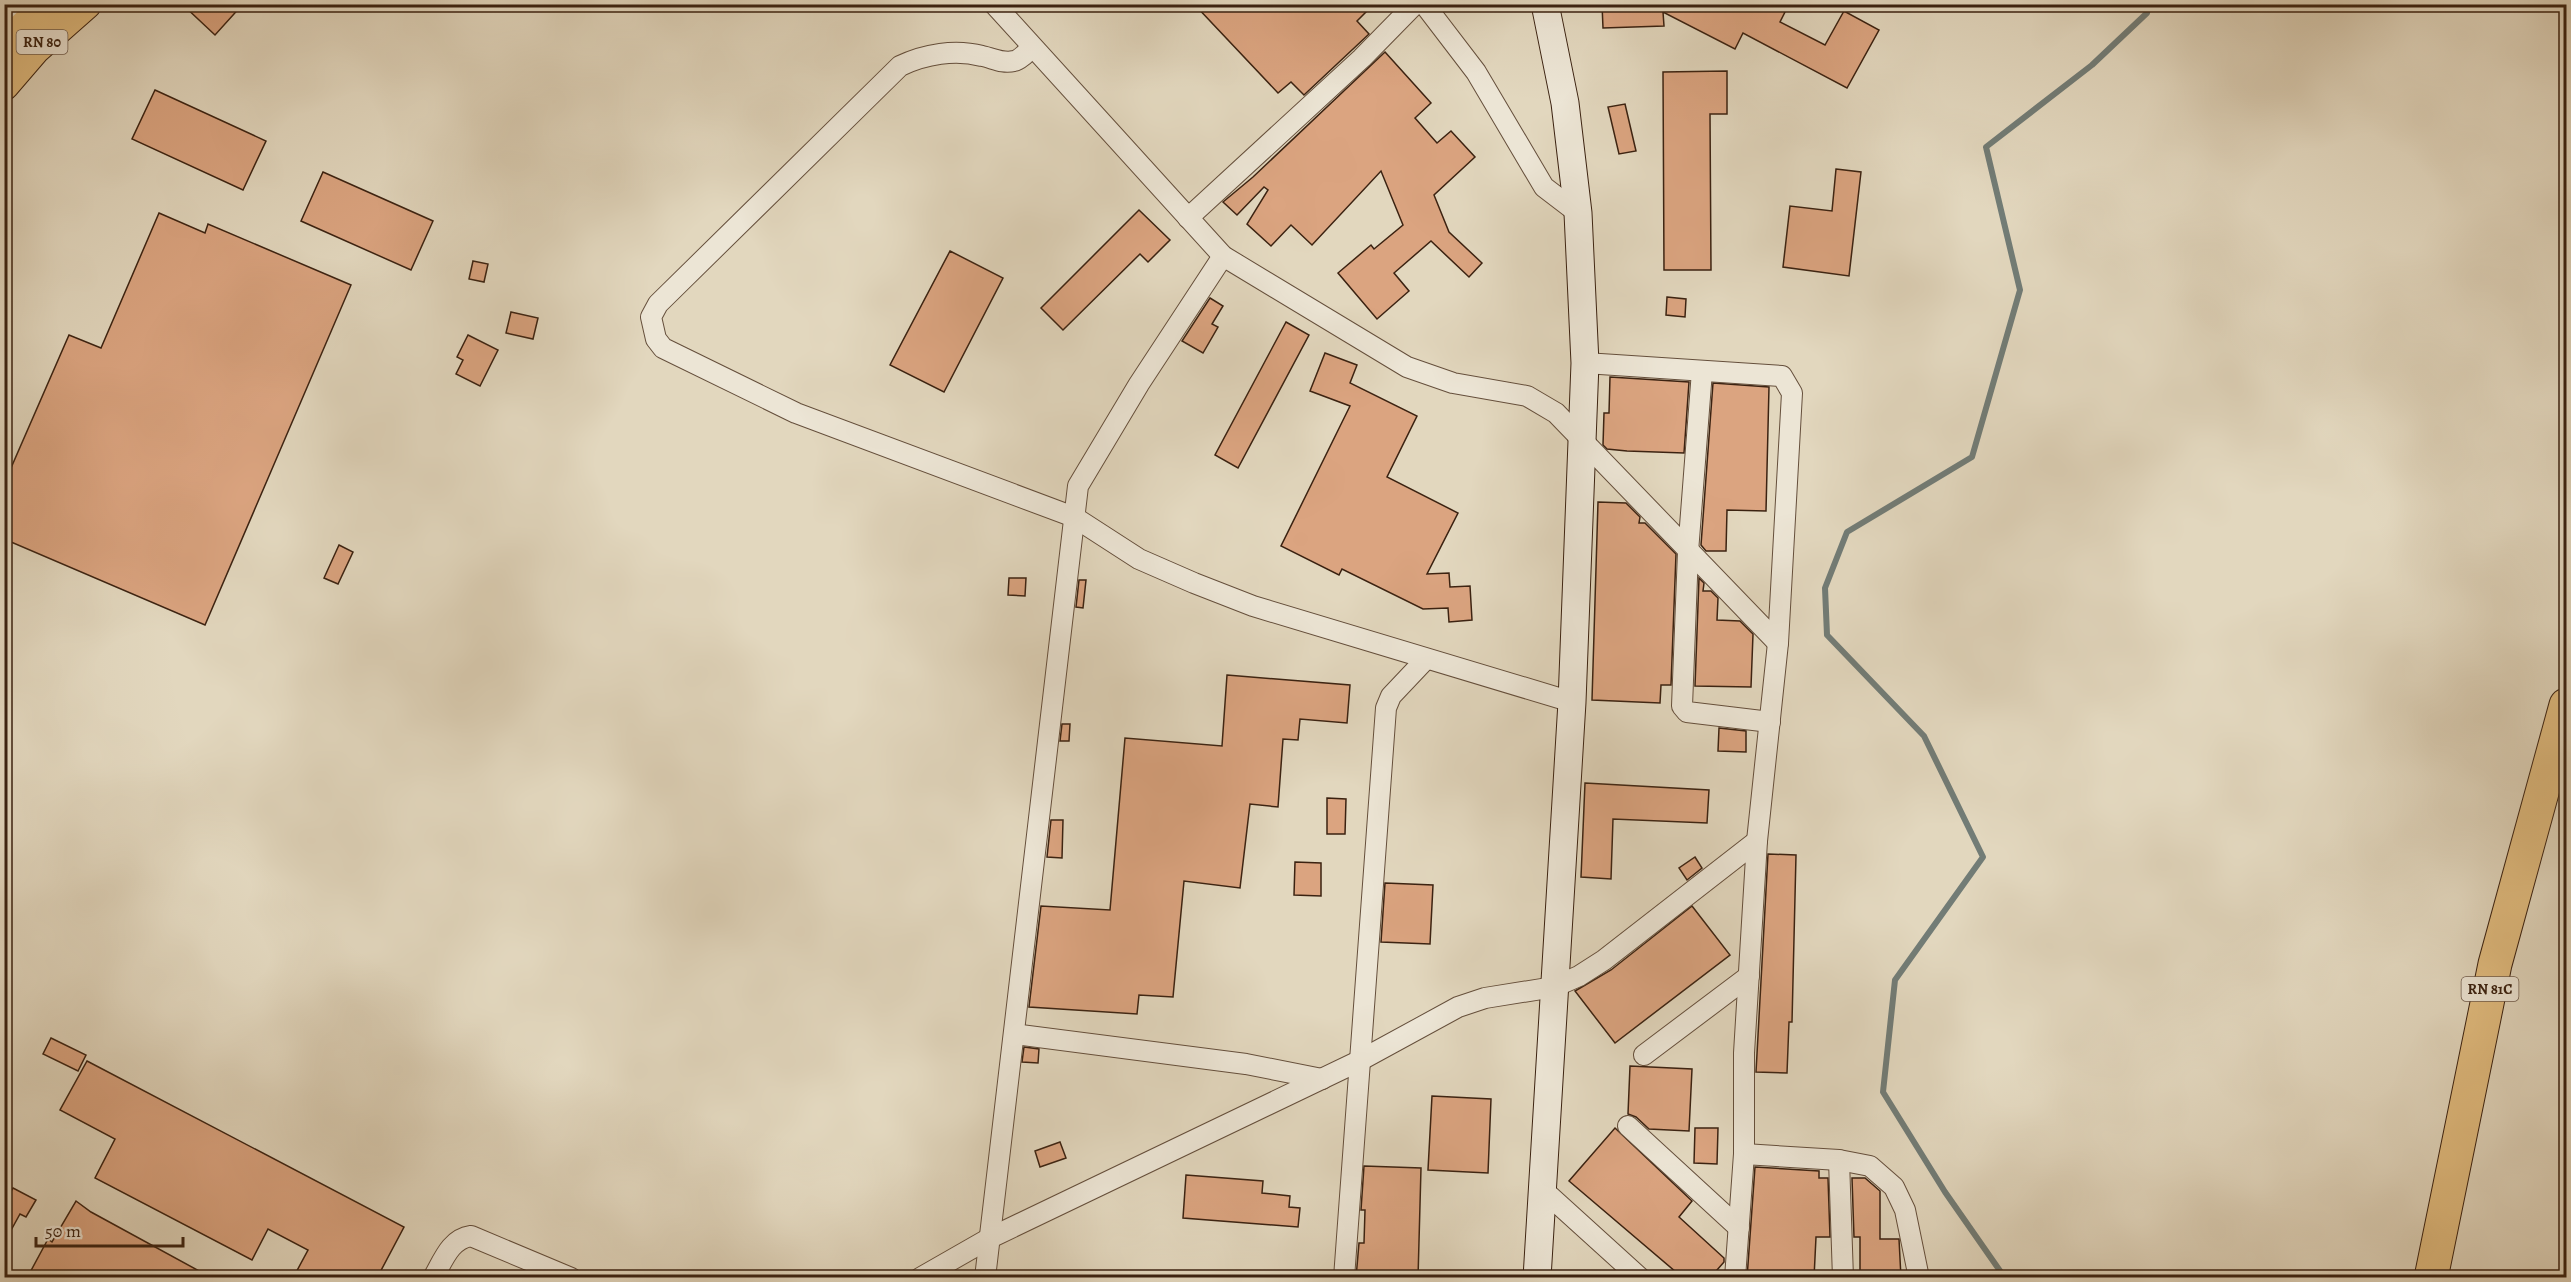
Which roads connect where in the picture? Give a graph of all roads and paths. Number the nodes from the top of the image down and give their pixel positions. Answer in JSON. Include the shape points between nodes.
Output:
{"nodes":[{"id":1,"x":47,"y":4,"type":"edge"},
{"id":2,"x":86,"y":4,"type":"edge"},
{"id":3,"x":993,"y":4,"type":"edge"},
{"id":4,"x":1415,"y":4,"type":"edge"},
{"id":5,"x":1424,"y":4,"type":"edge"},
{"id":6,"x":1545,"y":4,"type":"edge"},
{"id":7,"x":15,"y":31,"type":"edge"},
{"id":8,"x":1032,"y":47,"type":"junction"},
{"id":9,"x":4,"y":85,"type":"edge"},
{"id":10,"x":1578,"y":213,"type":"junction"},
{"id":11,"x":1188,"y":218,"type":"junction"},
{"id":12,"x":1223,"y":256,"type":"junction"},
{"id":13,"x":1585,"y":363,"type":"junction"},
{"id":14,"x":1702,"y":371,"type":"junction"},
{"id":15,"x":1584,"y":441,"type":"junction"},
{"id":16,"x":1074,"y":517,"type":"junction"},
{"id":17,"x":1688,"y":552,"type":"junction"},
{"id":18,"x":1778,"y":643,"type":"junction"},
{"id":19,"x":1426,"y":659,"type":"junction"},
{"id":20,"x":1572,"y":702,"type":"junction"},
{"id":21,"x":2566,"y":705,"type":"edge"},
{"id":22,"x":1770,"y":722,"type":"junction"},
{"id":23,"x":1757,"y":841,"type":"junction"},
{"id":24,"x":1749,"y":976,"type":"junction"},
{"id":25,"x":1554,"y":987,"type":"junction"},
{"id":26,"x":1014,"y":1034,"type":"junction"},
{"id":27,"x":1644,"y":1055,"type":"dead end"},
{"id":28,"x":1359,"y":1061,"type":"junction"},
{"id":29,"x":1322,"y":1079,"type":"junction"},
{"id":30,"x":1628,"y":1126,"type":"dead end"},
{"id":31,"x":1744,"y":1154,"type":"junction"},
{"id":32,"x":1839,"y":1160,"type":"junction"},
{"id":33,"x":1543,"y":1190,"type":"junction"},
{"id":34,"x":1739,"y":1228,"type":"junction"},
{"id":35,"x":990,"y":1238,"type":"junction"},
{"id":36,"x":434,"y":1278,"type":"edge"},
{"id":37,"x":571,"y":1278,"type":"edge"},
{"id":38,"x":920,"y":1278,"type":"edge"},
{"id":39,"x":985,"y":1278,"type":"edge"},
{"id":40,"x":1344,"y":1278,"type":"edge"},
{"id":41,"x":1537,"y":1278,"type":"edge"},
{"id":42,"x":1640,"y":1278,"type":"edge"},
{"id":43,"x":1736,"y":1278,"type":"edge"},
{"id":44,"x":1843,"y":1278,"type":"edge"},
{"id":45,"x":1919,"y":1278,"type":"edge"},
{"id":46,"x":2431,"y":1278,"type":"edge"}],
"edges":[{"from":1,"to":7,"type":"main road","number":"RN 80"},
{"from":2,"to":7,"type":"main road","number":"RN 80"},
{"from":3,"to":8,"type":"street"},
{"from":4,"to":11,"type":"street"},
{"from":5,"to":10,"type":"street","via":[[1476,72],[1544,186]]},
{"from":6,"to":10,"type":"main road","via":[[1565,103]]},
{"from":7,"to":9,"type":"main road","number":"RN 80"},
{"from":8,"to":11,"type":"street"},
{"from":8,"to":16,"type":"street","via":[[1016,61],[1002,62],[971,53],[942,53],[900,66],[658,304],[651,327],[663,348],[796,413]]},
{"from":10,"to":13,"type":"main road"},
{"from":11,"to":12,"type":"street"},
{"from":12,"to":15,"type":"street","via":[[1407,367],[1453,383],[1539,400]]},
{"from":12,"to":16,"type":"street","via":[[1138,384],[1078,486]]},
{"from":13,"to":14,"type":"street"},
{"from":13,"to":15,"type":"main road"},
{"from":14,"to":17,"type":"street"},
{"from":14,"to":18,"type":"street","via":[[1782,376],[1792,393]]},
{"from":15,"to":17,"type":"street"},
{"from":15,"to":20,"type":"main road"},
{"from":16,"to":19,"type":"street","via":[[1138,559],[1194,583],[1253,606]]},
{"from":16,"to":26,"type":"street"},
{"from":17,"to":18,"type":"street"},
{"from":17,"to":22,"type":"street","via":[[1682,657],[1684,710]]},
{"from":18,"to":22,"type":"street"},
{"from":19,"to":20,"type":"street"},
{"from":19,"to":28,"type":"street","via":[[1391,696],[1386,708]]},
{"from":20,"to":25,"type":"main road"},
{"from":21,"to":46,"type":"highway","number":"RN 81C","via":[[2495,964]]},
{"from":22,"to":23,"type":"street"},
{"from":23,"to":24,"type":"street"},
{"from":23,"to":25,"type":"street","via":[[1604,960]]},
{"from":24,"to":27,"type":"street"},
{"from":24,"to":31,"type":"street"},
{"from":25,"to":28,"type":"street","via":[[1485,998],[1458,1007]]},
{"from":25,"to":33,"type":"main road"},
{"from":26,"to":29,"type":"street","via":[[1246,1064]]},
{"from":26,"to":35,"type":"street"},
{"from":28,"to":29,"type":"street"},
{"from":28,"to":40,"type":"street"},
{"from":29,"to":35,"type":"street"},
{"from":30,"to":34,"type":"street"},
{"from":31,"to":32,"type":"street"},
{"from":31,"to":34,"type":"street"},
{"from":32,"to":44,"type":"street"},
{"from":32,"to":45,"type":"street","via":[[1870,1166],[1894,1187],[1905,1210]]},
{"from":33,"to":41,"type":"main road"},
{"from":33,"to":42,"type":"street"},
{"from":34,"to":43,"type":"street"},
{"from":35,"to":38,"type":"street"},
{"from":35,"to":39,"type":"street"},
{"from":36,"to":37,"type":"street","via":[[452,1246],[471,1236]]}]}
